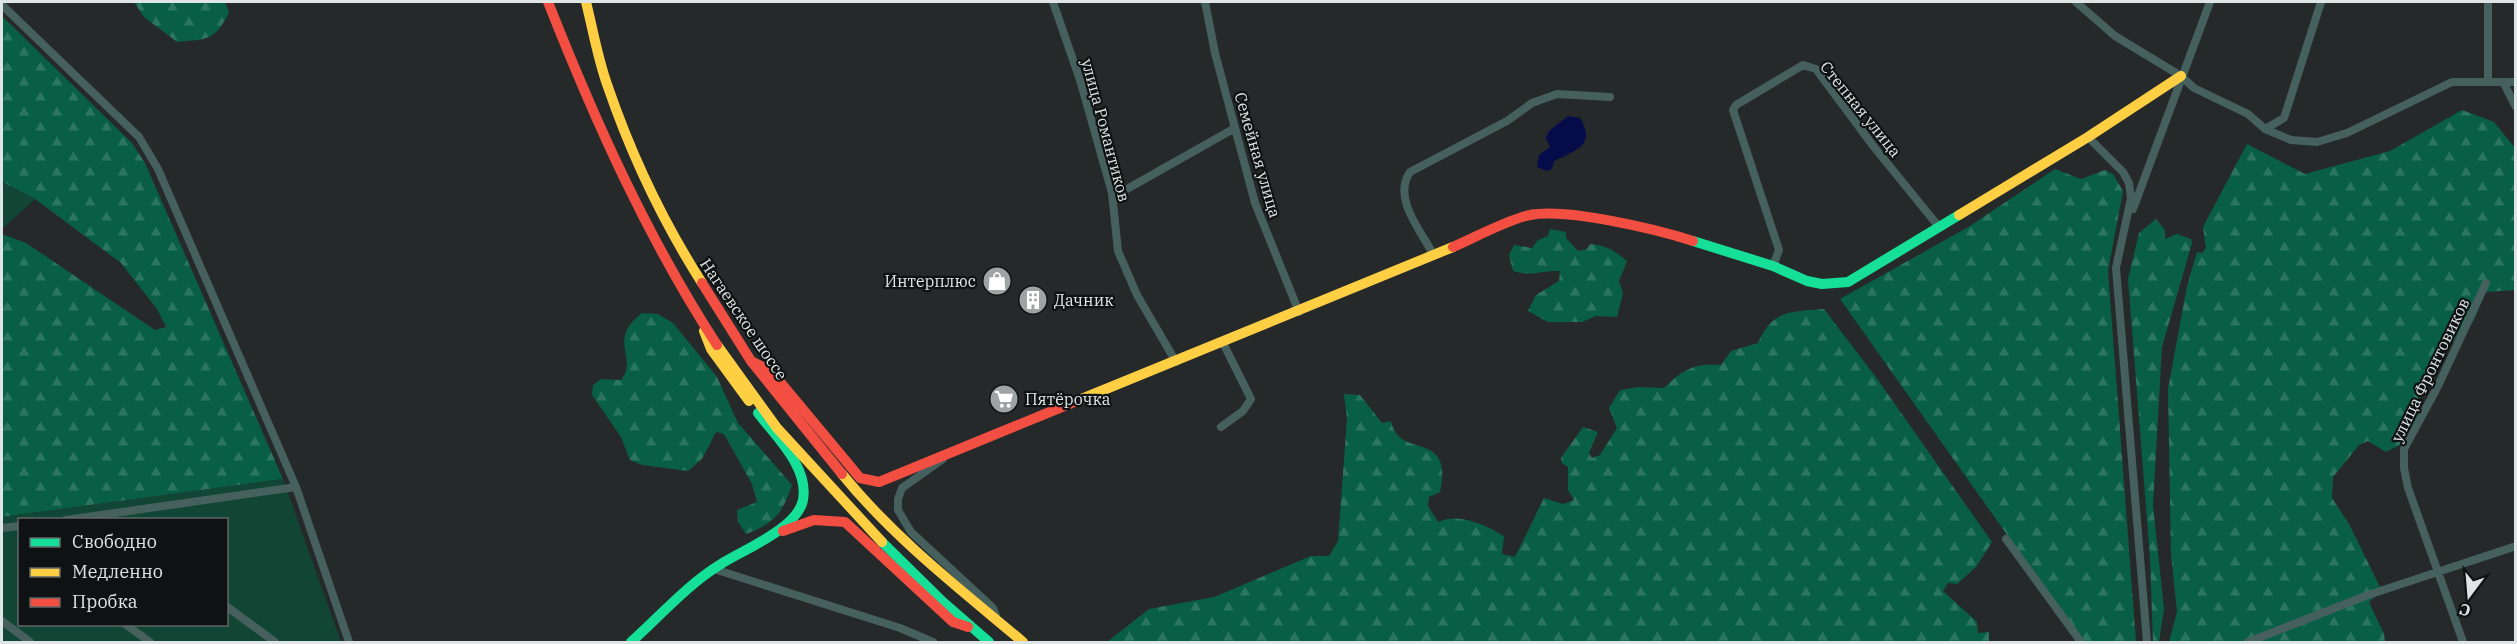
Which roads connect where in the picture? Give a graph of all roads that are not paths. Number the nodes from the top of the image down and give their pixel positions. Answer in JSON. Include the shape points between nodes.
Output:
{"nodes":[{"id":1,"x":548,"y":2,"type":"edge"},
{"id":2,"x":586,"y":2,"type":"edge"},
{"id":3,"x":1053,"y":2,"type":"edge"},
{"id":4,"x":1205,"y":2,"type":"edge"},
{"id":5,"x":2076,"y":2,"type":"edge"},
{"id":6,"x":2210,"y":2,"type":"edge"},
{"id":7,"x":2321,"y":2,"type":"edge"},
{"id":8,"x":2488,"y":2,"type":"edge"},
{"id":9,"x":2,"y":5,"type":"edge"},
{"id":10,"x":2181,"y":76,"type":"junction"},
{"id":11,"x":2488,"y":82,"type":"junction"},
{"id":12,"x":2503,"y":82,"type":"junction"},
{"id":13,"x":2516,"y":82,"type":"edge"},
{"id":14,"x":1610,"y":98,"type":"dead end"},
{"id":15,"x":2516,"y":107,"type":"edge"},
{"id":16,"x":1235,"y":128,"type":"junction"},
{"id":17,"x":2265,"y":129,"type":"junction"},
{"id":18,"x":2088,"y":137,"type":"junction"},
{"id":19,"x":1112,"y":194,"type":"junction"},
{"id":20,"x":1939,"y":227,"type":"junction"},
{"id":21,"x":2124,"y":236,"type":"junction"},
{"id":22,"x":1433,"y":254,"type":"junction"},
{"id":23,"x":1773,"y":266,"type":"junction"},
{"id":24,"x":2486,"y":284,"type":"dead end"},
{"id":25,"x":1299,"y":312,"type":"junction"},
{"id":26,"x":702,"y":324,"type":"junction"},
{"id":27,"x":1223,"y":343,"type":"junction"},
{"id":28,"x":751,"y":361,"type":"junction"},
{"id":29,"x":1176,"y":362,"type":"junction"},
{"id":30,"x":1221,"y":427,"type":"dead end"},
{"id":31,"x":949,"y":455,"type":"junction"},
{"id":32,"x":296,"y":487,"type":"junction"},
{"id":33,"x":119,"y":516,"type":"edge"},
{"id":34,"x":84,"y":518,"type":"edge"},
{"id":35,"x":18,"y":526,"type":"edge"},
{"id":36,"x":2,"y":528,"type":"edge"},
{"id":37,"x":766,"y":538,"type":"junction"},
{"id":38,"x":2006,"y":539,"type":"dead end"},
{"id":39,"x":2516,"y":546,"type":"edge"},
{"id":40,"x":714,"y":569,"type":"junction"},
{"id":41,"x":2440,"y":571,"type":"junction"},
{"id":42,"x":228,"y":607,"type":"edge"},
{"id":43,"x":2,"y":621,"type":"edge"},
{"id":44,"x":1000,"y":625,"type":"junction"},
{"id":45,"x":129,"y":626,"type":"edge"},
{"id":46,"x":970,"y":628,"type":"junction"},
{"id":47,"x":30,"y":642,"type":"edge"},
{"id":48,"x":150,"y":642,"type":"edge"},
{"id":49,"x":275,"y":642,"type":"edge"},
{"id":50,"x":349,"y":642,"type":"edge"},
{"id":51,"x":631,"y":642,"type":"edge"},
{"id":52,"x":933,"y":642,"type":"edge"},
{"id":53,"x":989,"y":642,"type":"edge"},
{"id":54,"x":1023,"y":642,"type":"edge"},
{"id":55,"x":2081,"y":642,"type":"edge"},
{"id":56,"x":2147,"y":642,"type":"edge"},
{"id":57,"x":2248,"y":642,"type":"edge"},
{"id":58,"x":2463,"y":642,"type":"edge"}],
"edges":[{"from":1,"to":26,"type":"street","name":"Нагаевское шоссе","via":[[625,182]]},
{"from":2,"to":28,"type":"street","name":"Нагаевское шоссе","via":[[607,85],[641,174],[669,231]]},
{"from":3,"to":19,"type":"street","name":"улица Романтиков"},
{"from":4,"to":16,"type":"street","name":"Семейная улица"},
{"from":5,"to":10,"type":"street","via":[[2115,36]]},
{"from":6,"to":10,"type":"street"},
{"from":7,"to":17,"type":"street","via":[[2284,118]]},
{"from":8,"to":11,"type":"street"},
{"from":9,"to":32,"type":"street","via":[[139,136],[158,168]]},
{"from":10,"to":17,"type":"street","via":[[2194,88],[2248,114]]},
{"from":10,"to":18,"type":"street"},
{"from":10,"to":21,"type":"street"},
{"from":11,"to":12,"type":"street"},
{"from":11,"to":17,"type":"street","via":[[2452,82],[2347,133],[2317,142],[2291,140]]},
{"from":12,"to":13,"type":"street"},
{"from":12,"to":15,"type":"street"},
{"from":14,"to":22,"type":"street","via":[[1557,94],[1532,103],[1507,121],[1410,172],[1404,181],[1406,204]]},
{"from":16,"to":19,"type":"street"},
{"from":16,"to":25,"type":"street","name":"Семейная улица","via":[[1255,203]]},
{"from":18,"to":20,"type":"street"},
{"from":18,"to":21,"type":"street","via":[[2129,183],[2131,198]]},
{"from":19,"to":29,"type":"street","name":"улица Романтиков","via":[[1118,251],[1137,295]]},
{"from":20,"to":23,"type":"street","via":[[1848,282],[1807,281]]},
{"from":20,"to":23,"type":"street","name":"Степная улица","via":[[1816,69],[1803,65],[1733,110],[1779,250]]},
{"from":21,"to":56,"type":"street","via":[[2116,268]]},
{"from":22,"to":23,"type":"street","via":[[1530,215],[1575,216],[1665,232]]},
{"from":22,"to":25,"type":"street"},
{"from":24,"to":41,"type":"street","name":"улица Фронтовиков","via":[[2404,449],[2408,488]]},
{"from":25,"to":27,"type":"street"},
{"from":26,"to":37,"type":"street","via":[[711,349],[792,458],[802,478],[799,511]]},
{"from":26,"to":46,"type":"street","name":"Нагаевское шоссе","via":[[766,414],[826,482]]},
{"from":27,"to":29,"type":"street"},
{"from":27,"to":30,"type":"street","via":[[1251,399],[1243,411]]},
{"from":28,"to":31,"type":"street","via":[[771,370],[860,478],[879,482]]},
{"from":28,"to":44,"type":"street","name":"Нагаевское шоссе","via":[[865,502]]},
{"from":29,"to":31,"type":"street"},
{"from":31,"to":44,"type":"street","via":[[902,488],[898,510],[911,532],[993,608]]},
{"from":32,"to":33,"type":"street"},
{"from":32,"to":50,"type":"street"},
{"from":33,"to":34,"type":"street"},
{"from":35,"to":36,"type":"street"},
{"from":37,"to":40,"type":"street"},
{"from":37,"to":46,"type":"street","via":[[817,519],[845,522],[953,622]]},
{"from":38,"to":55,"type":"street"},
{"from":39,"to":41,"type":"street"},
{"from":40,"to":51,"type":"street"},
{"from":40,"to":52,"type":"street"},
{"from":41,"to":57,"type":"street"},
{"from":41,"to":58,"type":"street","name":"улица Фронтовиков"},
{"from":42,"to":49,"type":"street"},
{"from":43,"to":47,"type":"street"},
{"from":44,"to":54,"type":"street","name":"Нагаевское шоссе"},
{"from":45,"to":48,"type":"street"},
{"from":46,"to":53,"type":"street","name":"Нагаевское шоссе"}]}
